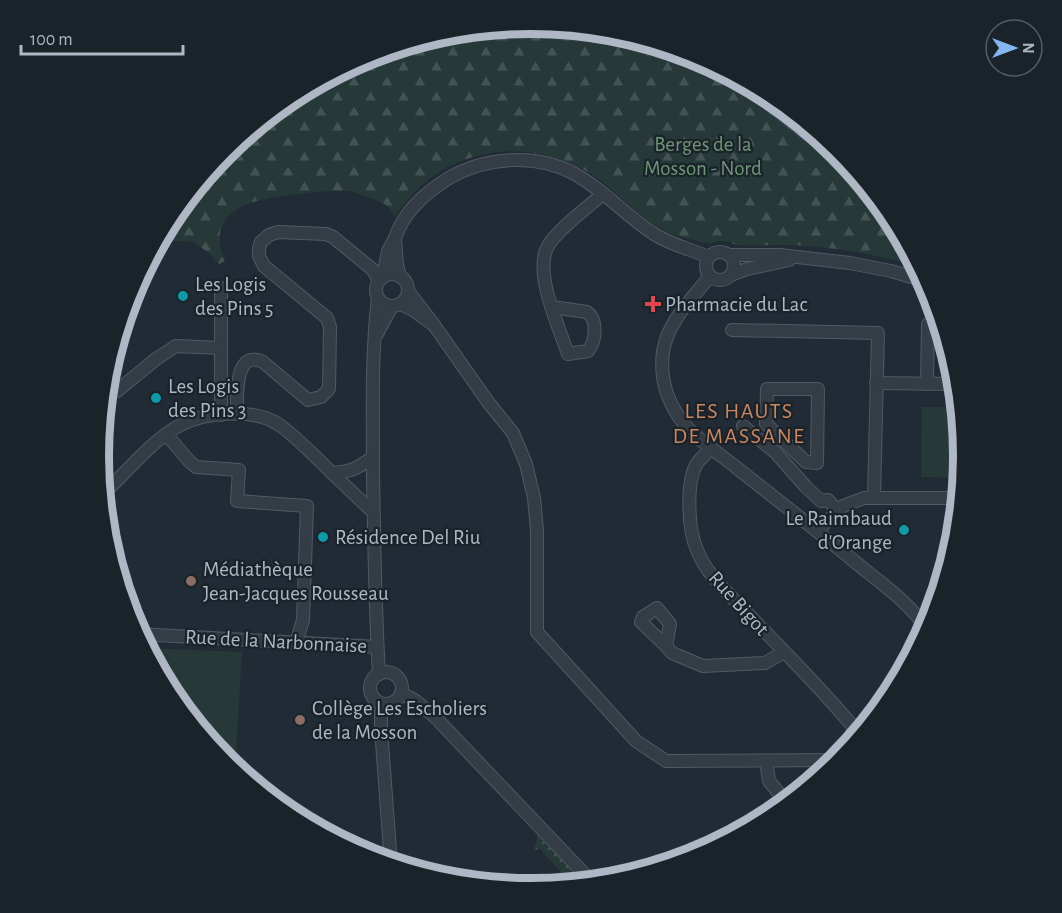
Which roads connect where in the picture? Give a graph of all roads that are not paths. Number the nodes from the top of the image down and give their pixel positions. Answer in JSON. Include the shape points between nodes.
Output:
{"nodes":[{"id":1,"x":603,"y":194,"type":"junction"},
{"id":2,"x":395,"y":238,"type":"junction"},
{"id":3,"x":388,"y":250,"type":"junction"},
{"id":4,"x":729,"y":255,"type":"junction"},
{"id":5,"x":709,"y":257,"type":"junction"},
{"id":6,"x":799,"y":258,"type":"junction"},
{"id":7,"x":363,"y":261,"type":"junction"},
{"id":8,"x":731,"y":275,"type":"junction"},
{"id":9,"x":710,"y":276,"type":"junction"},
{"id":10,"x":400,"y":277,"type":"junction"},
{"id":11,"x":913,"y":278,"type":"edge"},
{"id":12,"x":381,"y":279,"type":"junction"},
{"id":13,"x":221,"y":288,"type":"dead end"},
{"id":14,"x":408,"y":291,"type":"junction"},
{"id":15,"x":378,"y":298,"type":"junction"},
{"id":16,"x":396,"y":305,"type":"junction"},
{"id":17,"x":552,"y":307,"type":"dead end"},
{"id":18,"x":928,"y":324,"type":"dead end"},
{"id":19,"x":434,"y":325,"type":"junction"},
{"id":20,"x":732,"y":330,"type":"dead end"},
{"id":21,"x":373,"y":342,"type":"junction"},
{"id":22,"x":221,"y":348,"type":"junction"},
{"id":23,"x":876,"y":383,"type":"junction"},
{"id":24,"x":927,"y":384,"type":"junction"},
{"id":25,"x":946,"y":384,"type":"edge"},
{"id":26,"x":818,"y":388,"type":"joint"},
{"id":27,"x":117,"y":391,"type":"dead end"},
{"id":28,"x":237,"y":414,"type":"junction"},
{"id":29,"x":221,"y":415,"type":"junction"},
{"id":30,"x":742,"y":426,"type":"dead end"},
{"id":31,"x":166,"y":434,"type":"junction"},
{"id":32,"x":711,"y":447,"type":"junction"},
{"id":33,"x":373,"y":457,"type":"junction"},
{"id":34,"x":332,"y":473,"type":"junction"},
{"id":35,"x":110,"y":487,"type":"edge"},
{"id":36,"x":874,"y":497,"type":"junction"},
{"id":37,"x":951,"y":498,"type":"edge"},
{"id":38,"x":838,"y":511,"type":"junction"},
{"id":39,"x":374,"y":513,"type":"junction"},
{"id":40,"x":818,"y":530,"type":"junction"},
{"id":41,"x":920,"y":620,"type":"edge"},
{"id":42,"x":149,"y":635,"type":"edge"},
{"id":43,"x":296,"y":643,"type":"junction"},
{"id":44,"x":666,"y":646,"type":"dead end"},
{"id":45,"x":378,"y":647,"type":"junction"},
{"id":46,"x":784,"y":652,"type":"junction"},
{"id":47,"x":380,"y":674,"type":"junction"},
{"id":48,"x":401,"y":693,"type":"junction"},
{"id":49,"x":382,"y":704,"type":"junction"},
{"id":50,"x":854,"y":728,"type":"edge"},
{"id":51,"x":824,"y":760,"type":"edge"},
{"id":52,"x":766,"y":761,"type":"junction"},
{"id":53,"x":781,"y":796,"type":"edge"},
{"id":54,"x":390,"y":854,"type":"edge"},
{"id":55,"x":585,"y":875,"type":"edge"}],
"edges":[{"from":1,"to":2,"type":"street","via":[[572,173],[552,166],[503,160],[480,164],[436,186],[408,213]]},
{"from":1,"to":5,"type":"street","via":[[653,234]]},
{"from":1,"to":17,"type":"street","via":[[548,246],[544,286]]},
{"from":2,"to":3,"type":"street"},
{"from":2,"to":10,"type":"street"},
{"from":3,"to":7,"type":"street"},
{"from":3,"to":12,"type":"street"},
{"from":4,"to":5,"type":"street","via":[[716,252]]},
{"from":4,"to":6,"type":"street"},
{"from":4,"to":8,"type":"street","via":[[734,267]]},
{"from":5,"to":9,"type":"street","via":[[706,265]]},
{"from":6,"to":8,"type":"street"},
{"from":6,"to":11,"type":"street","via":[[866,265]]},
{"from":7,"to":12,"type":"street"},
{"from":7,"to":28,"type":"street","via":[[326,234],[278,232],[261,242],[259,255],[264,266],[327,318],[329,389],[321,397],[308,400],[263,362],[250,361],[239,375]]},
{"from":8,"to":9,"type":"street","via":[[721,280]]},
{"from":9,"to":32,"type":"street","via":[[681,311],[663,352],[664,385],[670,402],[680,419]]},
{"from":10,"to":12,"type":"street","via":[[392,274]]},
{"from":10,"to":14,"type":"street"},
{"from":12,"to":15,"type":"street","via":[[376,289]]},
{"from":13,"to":22,"type":"street"},
{"from":14,"to":16,"type":"street","via":[[404,301]]},
{"from":14,"to":19,"type":"street"},
{"from":15,"to":16,"type":"street","via":[[384,304]]},
{"from":15,"to":21,"type":"street"},
{"from":16,"to":19,"type":"street","via":[[413,310]]},
{"from":16,"to":21,"type":"street"},
{"from":18,"to":24,"type":"street"},
{"from":19,"to":52,"type":"street","via":[[513,433],[526,464],[537,531],[537,632],[636,741],[666,762]]},
{"from":20,"to":23,"type":"street","via":[[878,333]]},
{"from":21,"to":33,"type":"street"},
{"from":22,"to":27,"type":"street","via":[[176,346]]},
{"from":22,"to":29,"type":"street"},
{"from":23,"to":24,"type":"street"},
{"from":23,"to":36,"type":"street"},
{"from":24,"to":25,"type":"street"},
{"from":26,"to":26,"type":"street","via":[[817,463],[806,462],[766,424],[766,389]]},
{"from":28,"to":29,"type":"street"},
{"from":28,"to":34,"type":"street","via":[[264,418],[278,425]]},
{"from":29,"to":31,"type":"street","via":[[193,419]]},
{"from":30,"to":38,"type":"street","via":[[776,453],[821,501],[828,500]]},
{"from":31,"to":35,"type":"street"},
{"from":31,"to":43,"type":"street","via":[[196,466],[239,470],[237,501],[307,506],[303,620]]},
{"from":32,"to":40,"type":"street"},
{"from":32,"to":46,"type":"street","name":"Rue Bigot","via":[[693,474],[690,527],[694,542],[717,581]]},
{"from":33,"to":34,"type":"street","via":[[348,472]]},
{"from":33,"to":39,"type":"street"},
{"from":34,"to":39,"type":"street"},
{"from":36,"to":37,"type":"street"},
{"from":36,"to":38,"type":"street","via":[[855,500]]},
{"from":38,"to":40,"type":"street"},
{"from":39,"to":45,"type":"street"},
{"from":40,"to":41,"type":"street"},
{"from":42,"to":43,"type":"street","name":"Rue de la Narbonnaise"},
{"from":43,"to":45,"type":"street","name":"Rue de la Narbonnaise"},
{"from":44,"to":46,"type":"street","via":[[672,653],[703,666],[765,663]]},
{"from":45,"to":47,"type":"street"},
{"from":46,"to":50,"type":"street","name":"Rue Bigot"},
{"from":47,"to":48,"type":"street","via":[[389,673],[398,679]]},
{"from":47,"to":49,"type":"street","via":[[372,681],[370,690]]},
{"from":48,"to":49,"type":"street","via":[[392,703]]},
{"from":48,"to":55,"type":"street","via":[[435,717]]},
{"from":49,"to":54,"type":"street"},
{"from":51,"to":52,"type":"street"},
{"from":52,"to":53,"type":"street","via":[[769,781]]}]}
